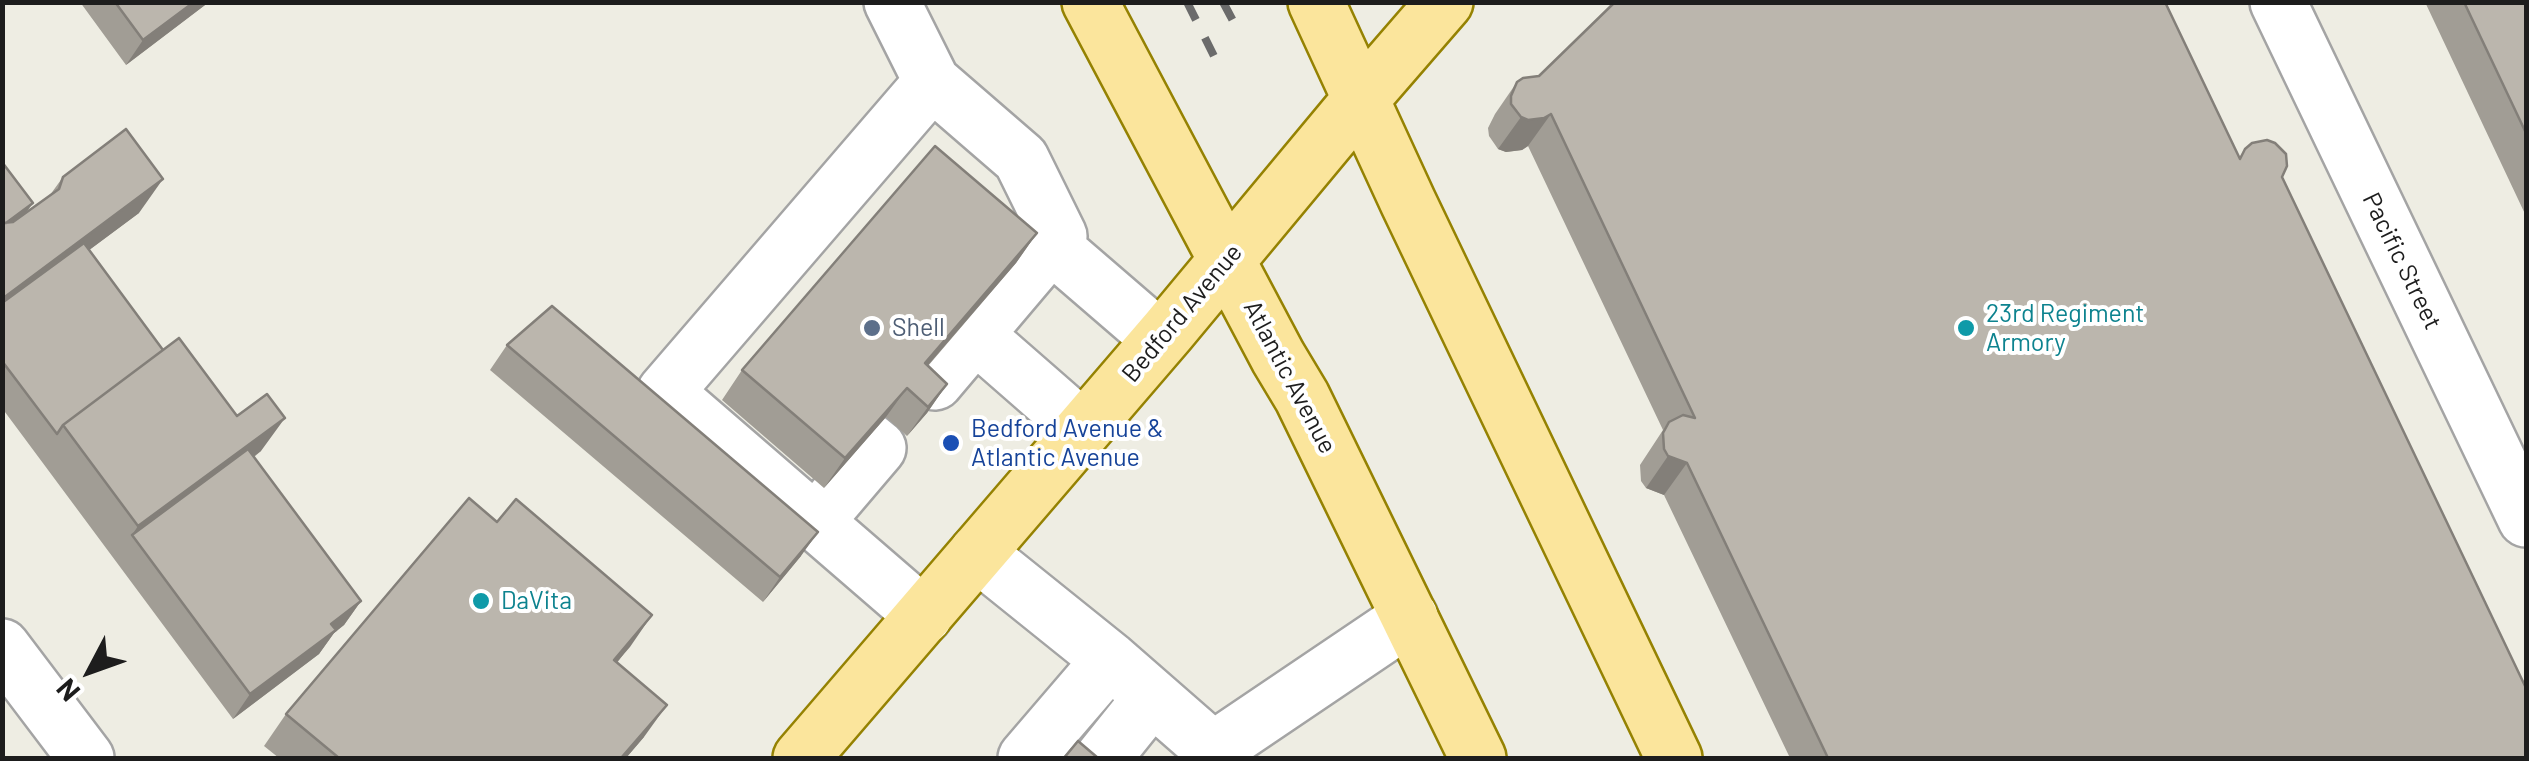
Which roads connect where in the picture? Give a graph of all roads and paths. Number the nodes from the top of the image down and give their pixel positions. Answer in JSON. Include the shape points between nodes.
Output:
{"nodes":[{"id":1,"x":892,"y":2,"type":"edge"},
{"id":2,"x":1090,"y":2,"type":"edge"},
{"id":3,"x":1316,"y":2,"type":"edge"},
{"id":4,"x":1445,"y":2,"type":"edge"},
{"id":5,"x":2278,"y":2,"type":"edge"},
{"id":6,"x":932,"y":82,"type":"junction"},
{"id":7,"x":1362,"y":99,"type":"junction"},
{"id":8,"x":1051,"y":245,"type":"junction"},
{"id":9,"x":1228,"y":259,"type":"junction"},
{"id":10,"x":969,"y":330,"type":"junction"},
{"id":11,"x":1160,"y":339,"type":"junction"},
{"id":12,"x":925,"y":372,"type":"edge"},
{"id":13,"x":1083,"y":429,"type":"junction"},
{"id":14,"x":2526,"y":520,"type":"edge"},
{"id":15,"x":977,"y":554,"type":"junction"},
{"id":16,"x":924,"y":616,"type":"junction"},
{"id":17,"x":1410,"y":618,"type":"junction"},
{"id":18,"x":2,"y":647,"type":"edge"},
{"id":19,"x":1110,"y":660,"type":"junction"},
{"id":20,"x":1152,"y":696,"type":"junction"},
{"id":21,"x":1213,"y":756,"type":"edge"},
{"id":22,"x":86,"y":758,"type":"edge"},
{"id":23,"x":801,"y":758,"type":"edge"},
{"id":24,"x":1026,"y":758,"type":"edge"},
{"id":25,"x":1103,"y":758,"type":"edge"},
{"id":26,"x":1478,"y":758,"type":"edge"},
{"id":27,"x":1674,"y":758,"type":"edge"}],
"edges":[{"from":1,"to":6,"type":"street"},
{"from":2,"to":9,"type":"main road","name":"Atlantic Avenue"},
{"from":3,"to":7,"type":"main road"},
{"from":4,"to":7,"type":"main road","name":"Bedford Avenue"},
{"from":5,"to":14,"type":"street","name":"Pacific Street"},
{"from":6,"to":8,"type":"street","via":[[1021,159],[1060,236]]},
{"from":6,"to":16,"type":"street","via":[[883,174],[843,221],[730,351],[665,392],[842,479]]},
{"from":7,"to":9,"type":"main road","name":"Bedford Avenue"},
{"from":7,"to":27,"type":"main road"},
{"from":8,"to":10,"type":"street"},
{"from":8,"to":11,"type":"street"},
{"from":9,"to":11,"type":"main road","name":"Bedford Avenue"},
{"from":9,"to":17,"type":"main road","name":"Atlantic Avenue"},
{"from":10,"to":12,"type":"street","via":[[934,382]]},
{"from":10,"to":13,"type":"street"},
{"from":11,"to":13,"type":"main road","name":"Bedford Avenue"},
{"from":13,"to":15,"type":"main road","name":"Bedford Avenue"},
{"from":15,"to":16,"type":"main road","name":"Bedford Avenue"},
{"from":15,"to":19,"type":"street"},
{"from":16,"to":23,"type":"main road","name":"Bedford Avenue"},
{"from":17,"to":21,"type":"street"},
{"from":17,"to":26,"type":"main road","name":"Atlantic Avenue"},
{"from":18,"to":22,"type":"street"},
{"from":19,"to":20,"type":"street"},
{"from":19,"to":24,"type":"street"},
{"from":20,"to":21,"type":"street"},
{"from":20,"to":25,"type":"street"}]}
